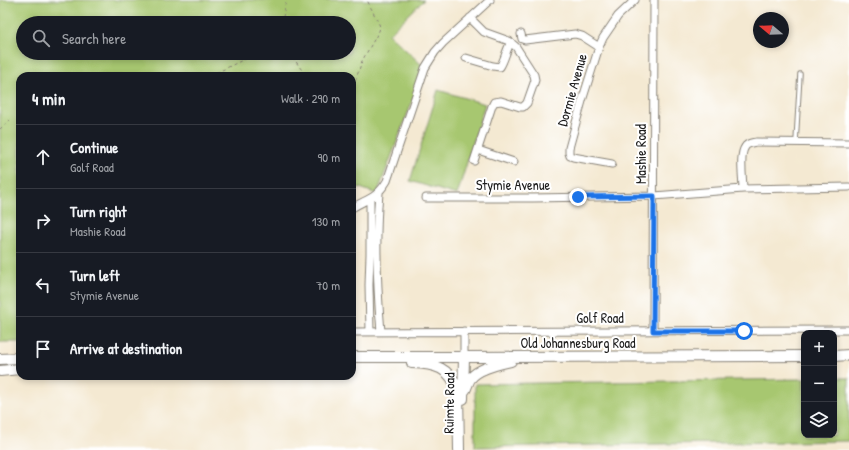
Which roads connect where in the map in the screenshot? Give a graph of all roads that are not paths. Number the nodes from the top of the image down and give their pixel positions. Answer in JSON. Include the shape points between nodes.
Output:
{"nodes":[{"id":1,"x":490,"y":0,"type":"edge"},
{"id":2,"x":635,"y":0,"type":"edge"},
{"id":3,"x":654,"y":0,"type":"edge"},
{"id":4,"x":470,"y":18,"type":"junction"},
{"id":5,"x":521,"y":34,"type":"dead end"},
{"id":6,"x":511,"y":42,"type":"junction"},
{"id":7,"x":598,"y":47,"type":"junction"},
{"id":8,"x":466,"y":58,"type":"dead end"},
{"id":9,"x":800,"y":74,"type":"dead end"},
{"id":10,"x":796,"y":142,"type":"junction"},
{"id":11,"x":849,"y":143,"type":"edge"},
{"id":12,"x":478,"y":150,"type":"junction"},
{"id":13,"x":474,"y":161,"type":"dead end"},
{"id":14,"x":514,"y":162,"type":"dead end"},
{"id":15,"x":612,"y":164,"type":"dead end"},
{"id":16,"x":849,"y":187,"type":"edge"},
{"id":17,"x":744,"y":189,"type":"junction"},
{"id":18,"x":379,"y":193,"type":"junction"},
{"id":19,"x":654,"y":196,"type":"junction"},
{"id":20,"x":426,"y":198,"type":"dead end"},
{"id":21,"x":370,"y":199,"type":"junction"},
{"id":22,"x":356,"y":206,"type":"edge"},
{"id":23,"x":849,"y":330,"type":"edge"},
{"id":24,"x":464,"y":331,"type":"junction"},
{"id":25,"x":653,"y":331,"type":"junction"},
{"id":26,"x":356,"y":332,"type":"edge"},
{"id":27,"x":370,"y":332,"type":"junction"},
{"id":28,"x":381,"y":332,"type":"junction"},
{"id":29,"x":801,"y":356,"type":"edge"},
{"id":30,"x":837,"y":356,"type":"edge"},
{"id":31,"x":849,"y":356,"type":"edge"},
{"id":32,"x":356,"y":357,"type":"edge"},
{"id":33,"x":368,"y":357,"type":"junction"},
{"id":34,"x":527,"y":357,"type":"junction"},
{"id":35,"x":16,"y":358,"type":"edge"},
{"id":36,"x":464,"y":358,"type":"junction"},
{"id":37,"x":0,"y":359,"type":"edge"},
{"id":38,"x":16,"y":369,"type":"edge"},
{"id":39,"x":0,"y":371,"type":"edge"},
{"id":40,"x":464,"y":394,"type":"junction"},
{"id":41,"x":459,"y":450,"type":"edge"},
{"id":42,"x":462,"y":450,"type":"edge"}],
"edges":[{"from":1,"to":4,"type":"street"},
{"from":2,"to":7,"type":"street","name":"Dormie Avenue","via":[[618,16]]},
{"from":3,"to":19,"type":"street","name":"Mashie Road"},
{"from":4,"to":6,"type":"street","via":[[484,32]]},
{"from":4,"to":18,"type":"street","via":[[435,52],[425,68],[387,181]]},
{"from":5,"to":7,"type":"street","via":[[525,40],[575,34]]},
{"from":6,"to":8,"type":"street","via":[[500,67]]},
{"from":6,"to":12,"type":"street","via":[[535,80],[527,103],[523,107],[501,101],[494,102]]},
{"from":7,"to":15,"type":"street","name":"Dormie Avenue","via":[[572,134],[569,153],[573,157]]},
{"from":9,"to":10,"type":"lane"},
{"from":10,"to":11,"type":"street"},
{"from":10,"to":17,"type":"street","via":[[748,144],[742,156]]},
{"from":12,"to":13,"type":"street"},
{"from":12,"to":14,"type":"street"},
{"from":16,"to":17,"type":"street","name":"Stymie Avenue"},
{"from":17,"to":19,"type":"street","name":"Stymie Avenue"},
{"from":18,"to":21,"type":"street"},
{"from":18,"to":28,"type":"street","via":[[377,254]]},
{"from":19,"to":20,"type":"street","name":"Stymie Avenue"},
{"from":19,"to":25,"type":"street","name":"Mashie Road"},
{"from":21,"to":22,"type":"street"},
{"from":21,"to":27,"type":"street"},
{"from":23,"to":25,"type":"street","name":"Golf Road"},
{"from":24,"to":25,"type":"street","name":"Golf Road"},
{"from":24,"to":28,"type":"street","name":"Golf Road"},
{"from":24,"to":36,"type":"street"},
{"from":26,"to":27,"type":"street","name":"Golf Road"},
{"from":27,"to":28,"type":"street","name":"Golf Road"},
{"from":29,"to":34,"type":"main road","name":"Old Johannesburg Road"},
{"from":30,"to":31,"type":"main road"},
{"from":32,"to":33,"type":"main road","name":"Old Johannesburg Road"},
{"from":33,"to":36,"type":"main road","name":"Old Johannesburg Road"},
{"from":33,"to":41,"type":"main road","via":[[432,366],[450,375],[458,391]]},
{"from":34,"to":36,"type":"main road","name":"Old Johannesburg Road"},
{"from":34,"to":40,"type":"main road","via":[[476,373]]},
{"from":35,"to":37,"type":"main road"},
{"from":36,"to":40,"type":"main road","name":"Ruimte Road"},
{"from":38,"to":39,"type":"main road"},
{"from":40,"to":42,"type":"main road","name":"Ruimte Road"}]}
